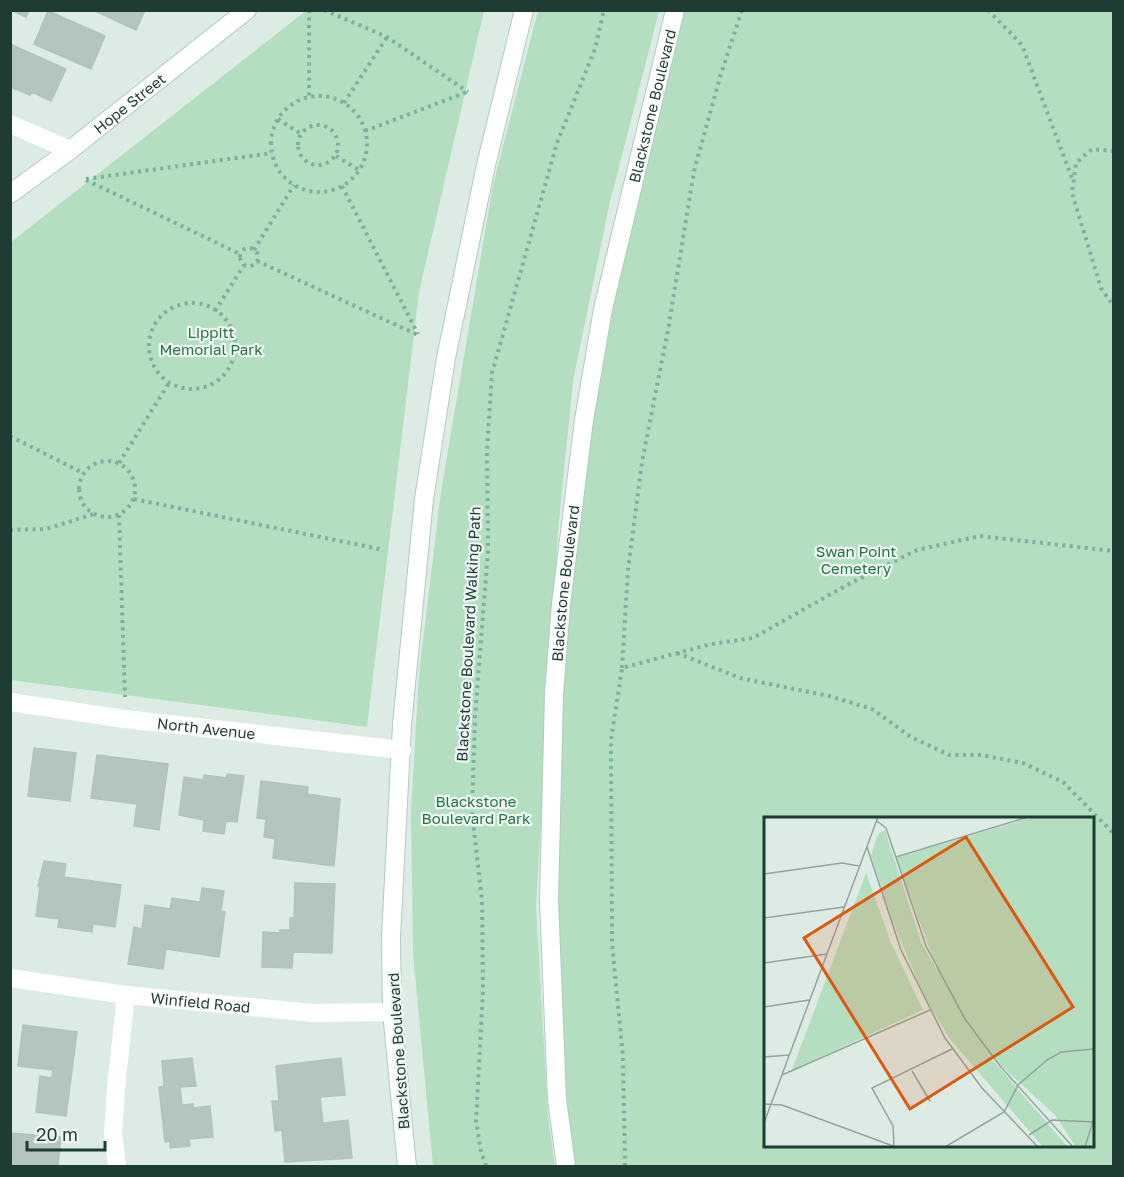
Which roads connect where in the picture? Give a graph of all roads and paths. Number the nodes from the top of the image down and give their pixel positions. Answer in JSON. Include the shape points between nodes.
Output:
{"nodes":[{"id":1,"x":247,"y":10,"type":"edge"},
{"id":2,"x":309,"y":10,"type":"edge"},
{"id":3,"x":324,"y":10,"type":"edge"},
{"id":4,"x":524,"y":10,"type":"edge"},
{"id":5,"x":604,"y":10,"type":"edge"},
{"id":6,"x":675,"y":10,"type":"edge"},
{"id":7,"x":742,"y":10,"type":"edge"},
{"id":8,"x":988,"y":10,"type":"edge"},
{"id":9,"x":387,"y":37,"type":"junction"},
{"id":10,"x":309,"y":97,"type":"junction"},
{"id":11,"x":344,"y":103,"type":"junction"},
{"id":12,"x":278,"y":119,"type":"junction"},
{"id":13,"x":10,"y":124,"type":"edge"},
{"id":14,"x":365,"y":131,"type":"junction"},
{"id":15,"x":301,"y":135,"type":"junction"},
{"id":16,"x":70,"y":150,"type":"junction"},
{"id":17,"x":1113,"y":151,"type":"edge"},
{"id":18,"x":272,"y":153,"type":"junction"},
{"id":19,"x":336,"y":156,"type":"junction"},
{"id":20,"x":360,"y":170,"type":"junction"},
{"id":21,"x":1073,"y":181,"type":"junction"},
{"id":22,"x":294,"y":184,"type":"junction"},
{"id":23,"x":342,"y":186,"type":"junction"},
{"id":24,"x":10,"y":194,"type":"edge"},
{"id":25,"x":254,"y":250,"type":"junction"},
{"id":26,"x":240,"y":254,"type":"junction"},
{"id":27,"x":257,"y":261,"type":"junction"},
{"id":28,"x":244,"y":265,"type":"junction"},
{"id":29,"x":1113,"y":307,"type":"edge"},
{"id":30,"x":215,"y":311,"type":"junction"},
{"id":31,"x":170,"y":382,"type":"junction"},
{"id":32,"x":10,"y":436,"type":"edge"},
{"id":33,"x":119,"y":464,"type":"junction"},
{"id":34,"x":83,"y":473,"type":"junction"},
{"id":35,"x":134,"y":499,"type":"junction"},
{"id":36,"x":94,"y":514,"type":"junction"},
{"id":37,"x":119,"y":515,"type":"junction"},
{"id":38,"x":10,"y":530,"type":"edge"},
{"id":39,"x":384,"y":550,"type":"dead end"},
{"id":40,"x":1113,"y":551,"type":"edge"},
{"id":41,"x":677,"y":653,"type":"junction"},
{"id":42,"x":622,"y":668,"type":"junction"},
{"id":43,"x":10,"y":702,"type":"edge"},
{"id":44,"x":125,"y":719,"type":"junction"},
{"id":45,"x":402,"y":750,"type":"junction"},
{"id":46,"x":1113,"y":834,"type":"edge"},
{"id":47,"x":10,"y":978,"type":"edge"},
{"id":48,"x":126,"y":995,"type":"junction"},
{"id":49,"x":392,"y":1012,"type":"junction"},
{"id":50,"x":117,"y":1167,"type":"edge"},
{"id":51,"x":407,"y":1167,"type":"edge"},
{"id":52,"x":486,"y":1167,"type":"edge"},
{"id":53,"x":566,"y":1167,"type":"edge"},
{"id":54,"x":625,"y":1167,"type":"edge"}],
"edges":[{"from":1,"to":16,"type":"main road","name":"Hope Street"},
{"from":2,"to":10,"type":"path"},
{"from":3,"to":9,"type":"path"},
{"from":4,"to":45,"type":"main road","name":"Blackstone Boulevard","via":[[486,165],[446,358],[424,499]]},
{"from":5,"to":52,"type":"path","name":"Blackstone Boulevard Walking Path","via":[[595,49],[557,143],[492,373],[487,450],[488,551],[472,813],[483,900],[476,1121]]},
{"from":6,"to":53,"type":"main road","name":"Blackstone Boulevard","via":[[603,309],[584,420],[561,604],[554,694],[549,900],[557,1099]]},
{"from":7,"to":42,"type":"path","via":[[694,171],[642,462],[628,570]]},
{"from":8,"to":21,"type":"path","via":[[1022,45]]},
{"from":9,"to":11,"type":"path"},
{"from":9,"to":14,"type":"path","via":[[468,92]]},
{"from":10,"to":11,"type":"path","via":[[333,98]]},
{"from":10,"to":12,"type":"path","via":[[297,101]]},
{"from":11,"to":14,"type":"path","via":[[354,111]]},
{"from":12,"to":15,"type":"path"},
{"from":12,"to":18,"type":"path","via":[[273,130]]},
{"from":13,"to":16,"type":"main road"},
{"from":14,"to":20,"type":"path","via":[[367,144]]},
{"from":15,"to":19,"type":"path","via":[[298,147],[307,162],[319,166]]},
{"from":15,"to":19,"type":"path","via":[[315,125],[327,127],[338,140]]},
{"from":16,"to":24,"type":"main road","name":"Hope Street"},
{"from":17,"to":21,"type":"path","via":[[1092,149],[1076,163]]},
{"from":18,"to":22,"type":"path","via":[[277,167]]},
{"from":18,"to":26,"type":"path","via":[[86,179]]},
{"from":19,"to":20,"type":"path"},
{"from":20,"to":23,"type":"path"},
{"from":21,"to":29,"type":"path","via":[[1071,194],[1101,288]]},
{"from":22,"to":23,"type":"path","via":[[313,191]]},
{"from":22,"to":25,"type":"path"},
{"from":23,"to":27,"type":"path","via":[[418,335]]},
{"from":25,"to":26,"type":"path","via":[[247,248]]},
{"from":25,"to":27,"type":"path","via":[[258,253]]},
{"from":26,"to":28,"type":"path"},
{"from":27,"to":28,"type":"path","via":[[252,266]]},
{"from":28,"to":30,"type":"path"},
{"from":30,"to":31,"type":"path","via":[[230,327],[234,340],[229,368],[208,386],[194,389]]},
{"from":30,"to":31,"type":"path","via":[[196,303],[182,304],[158,319],[150,338],[150,359],[157,372]]},
{"from":31,"to":33,"type":"path"},
{"from":32,"to":34,"type":"path"},
{"from":33,"to":34,"type":"path","via":[[105,461]]},
{"from":33,"to":35,"type":"path","via":[[134,480]]},
{"from":34,"to":36,"type":"path","via":[[78,492],[86,509]]},
{"from":35,"to":37,"type":"path"},
{"from":35,"to":39,"type":"path"},
{"from":36,"to":37,"type":"path","via":[[110,518]]},
{"from":36,"to":38,"type":"path","via":[[46,529]]},
{"from":37,"to":44,"type":"path"},
{"from":40,"to":41,"type":"path","via":[[980,536],[917,550],[753,638]]},
{"from":41,"to":42,"type":"path"},
{"from":41,"to":46,"type":"path","via":[[740,678],[829,696],[872,710],[911,737],[949,755],[981,755],[1023,763],[1063,782]]},
{"from":42,"to":54,"type":"path","via":[[611,740],[612,943],[623,1057]]},
{"from":43,"to":44,"type":"main road","name":"North Avenue"},
{"from":44,"to":45,"type":"main road","name":"North Avenue"},
{"from":45,"to":49,"type":"main road","name":"Blackstone Boulevard","via":[[391,937]]},
{"from":47,"to":48,"type":"main road","name":"Winfield Road"},
{"from":48,"to":49,"type":"main road","name":"Winfield Road","via":[[314,1013]]},
{"from":48,"to":50,"type":"main road","via":[[113,1134]]},
{"from":49,"to":51,"type":"main road","name":"Blackstone Boulevard"}]}
